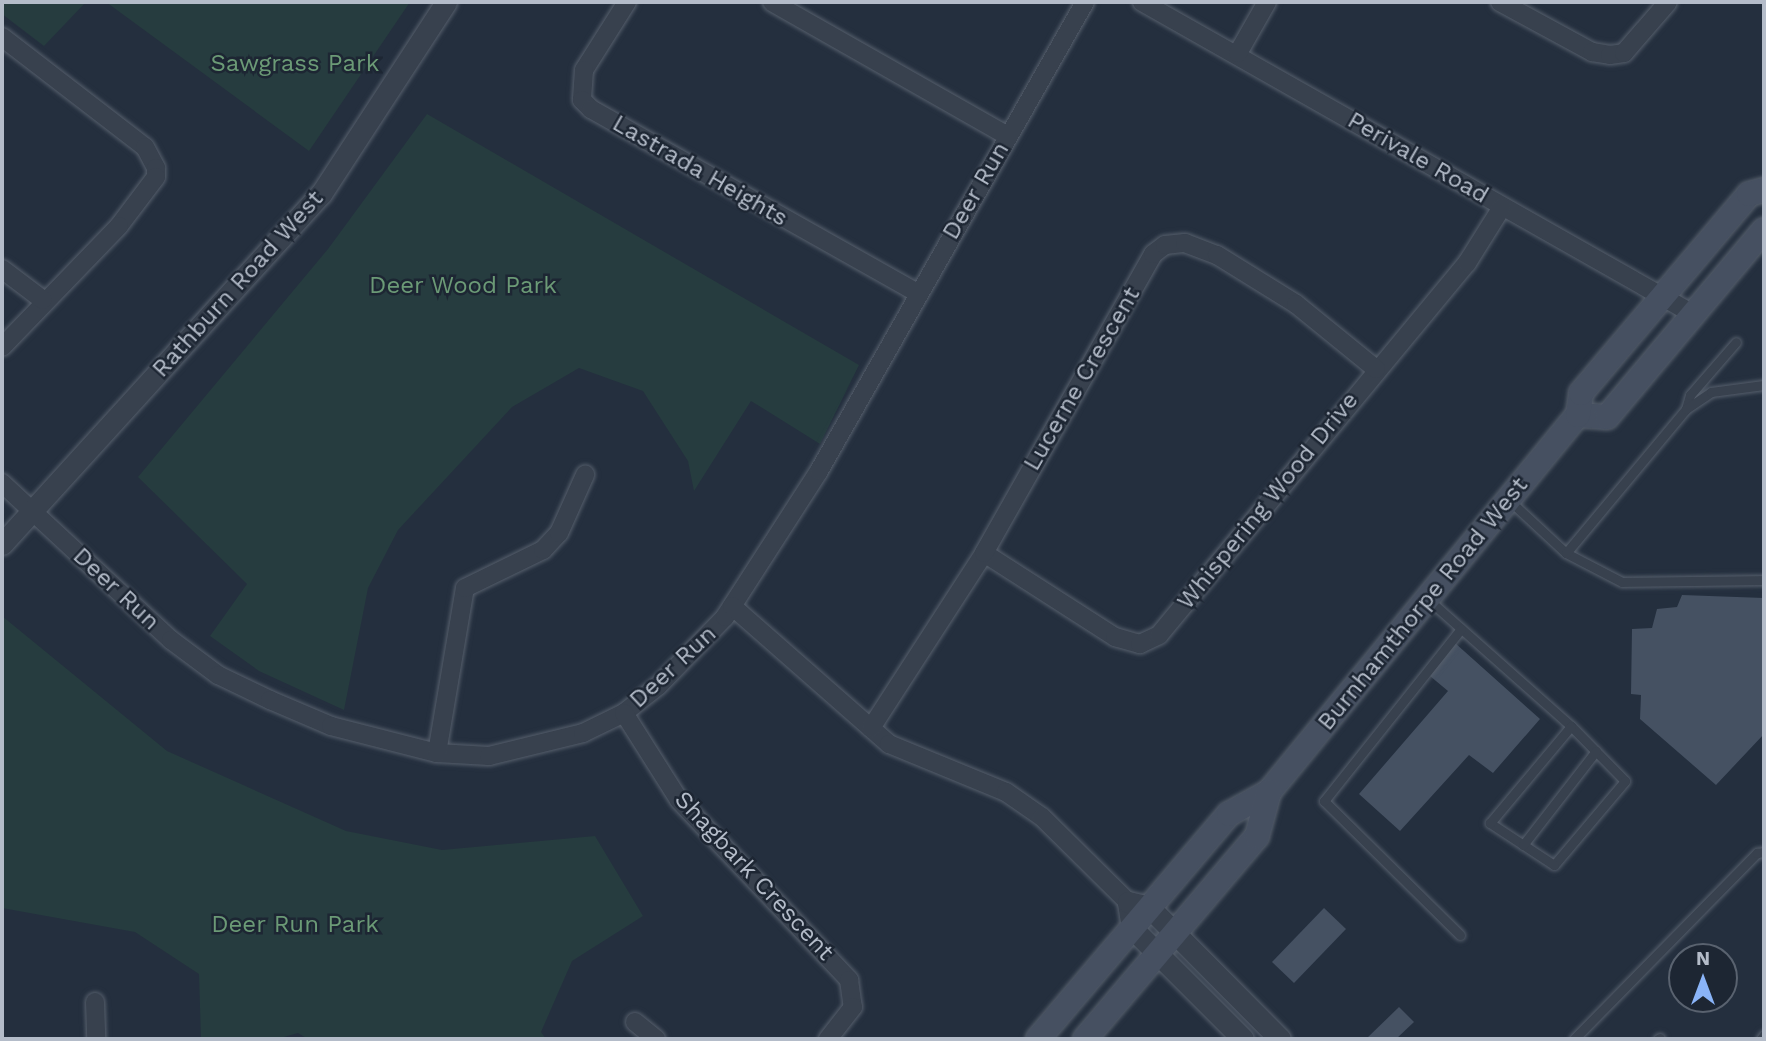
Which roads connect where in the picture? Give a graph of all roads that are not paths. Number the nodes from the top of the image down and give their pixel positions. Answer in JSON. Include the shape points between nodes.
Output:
{"nodes":[{"id":1,"x":446,"y":2,"type":"edge"},
{"id":2,"x":626,"y":2,"type":"edge"},
{"id":3,"x":772,"y":2,"type":"edge"},
{"id":4,"x":1085,"y":2,"type":"edge"},
{"id":5,"x":1142,"y":2,"type":"edge"},
{"id":6,"x":1268,"y":2,"type":"edge"},
{"id":7,"x":1500,"y":2,"type":"edge"},
{"id":8,"x":1668,"y":2,"type":"edge"},
{"id":9,"x":2,"y":37,"type":"edge"},
{"id":10,"x":1238,"y":53,"type":"junction"},
{"id":11,"x":1008,"y":136,"type":"junction"},
{"id":12,"x":1764,"y":190,"type":"edge"},
{"id":13,"x":1502,"y":207,"type":"junction"},
{"id":14,"x":1764,"y":230,"type":"edge"},
{"id":15,"x":2,"y":269,"type":"edge"},
{"id":16,"x":917,"y":293,"type":"junction"},
{"id":17,"x":1664,"y":296,"type":"junction"},
{"id":18,"x":43,"y":300,"type":"junction"},
{"id":19,"x":1693,"y":314,"type":"junction"},
{"id":20,"x":1736,"y":342,"type":"dead end"},
{"id":21,"x":2,"y":347,"type":"edge"},
{"id":22,"x":1376,"y":369,"type":"junction"},
{"id":23,"x":1764,"y":385,"type":"edge"},
{"id":24,"x":1686,"y":409,"type":"junction"},
{"id":25,"x":1578,"y":415,"type":"junction"},
{"id":26,"x":585,"y":475,"type":"dead end"},
{"id":27,"x":2,"y":483,"type":"edge"},
{"id":28,"x":1508,"y":500,"type":"junction"},
{"id":29,"x":32,"y":512,"type":"junction"},
{"id":30,"x":2,"y":544,"type":"edge"},
{"id":31,"x":984,"y":553,"type":"junction"},
{"id":32,"x":1566,"y":553,"type":"junction"},
{"id":33,"x":1764,"y":580,"type":"edge"},
{"id":34,"x":1427,"y":599,"type":"junction"},
{"id":35,"x":732,"y":606,"type":"junction"},
{"id":36,"x":1461,"y":629,"type":"junction"},
{"id":37,"x":624,"y":713,"type":"junction"},
{"id":38,"x":1571,"y":726,"type":"junction"},
{"id":39,"x":871,"y":728,"type":"junction"},
{"id":40,"x":1597,"y":751,"type":"junction"},
{"id":41,"x":437,"y":753,"type":"junction"},
{"id":42,"x":1269,"y":792,"type":"junction"},
{"id":43,"x":1523,"y":845,"type":"junction"},
{"id":44,"x":1764,"y":852,"type":"edge"},
{"id":45,"x":1139,"y":905,"type":"junction"},
{"id":46,"x":1132,"y":929,"type":"junction"},
{"id":47,"x":1176,"y":934,"type":"junction"},
{"id":48,"x":1460,"y":934,"type":"dead end"},
{"id":49,"x":1158,"y":955,"type":"junction"},
{"id":50,"x":95,"y":1002,"type":"dead end"},
{"id":51,"x":635,"y":1022,"type":"dead end"},
{"id":52,"x":1764,"y":1035,"type":"edge"},
{"id":53,"x":96,"y":1039,"type":"edge"},
{"id":54,"x":656,"y":1039,"type":"edge"},
{"id":55,"x":828,"y":1039,"type":"edge"},
{"id":56,"x":1038,"y":1039,"type":"edge"},
{"id":57,"x":1084,"y":1039,"type":"edge"},
{"id":58,"x":1243,"y":1039,"type":"edge"},
{"id":59,"x":1280,"y":1039,"type":"edge"},
{"id":60,"x":1574,"y":1039,"type":"edge"},
{"id":61,"x":1761,"y":1039,"type":"edge"}],
"edges":[{"from":1,"to":29,"type":"street","name":"Rathburn Road West","via":[[321,194]]},
{"from":2,"to":16,"type":"street","name":"Lastrada Heights","via":[[584,70],[582,100],[591,109]]},
{"from":3,"to":11,"type":"street"},
{"from":4,"to":11,"type":"street","name":"Deer Run"},
{"from":5,"to":10,"type":"street","name":"Perivale Road"},
{"from":6,"to":10,"type":"street"},
{"from":7,"to":8,"type":"street","via":[[1592,52],[1610,55],[1624,53]]},
{"from":9,"to":18,"type":"street","via":[[145,147],[156,167],[156,177],[119,226]]},
{"from":10,"to":13,"type":"street","name":"Perivale Road"},
{"from":11,"to":16,"type":"street","name":"Deer Run"},
{"from":12,"to":17,"type":"main road","name":"Burnhamthorpe Road West","via":[[1749,194]]},
{"from":13,"to":17,"type":"street","name":"Perivale Road"},
{"from":13,"to":22,"type":"street","name":"Whispering Wood Drive","via":[[1467,263]]},
{"from":14,"to":19,"type":"main road"},
{"from":15,"to":18,"type":"street"},
{"from":16,"to":35,"type":"street","name":"Deer Run","via":[[819,471]]},
{"from":17,"to":19,"type":"street","name":"Perivale Road"},
{"from":17,"to":25,"type":"main road","name":"Burnhamthorpe Road West","via":[[1581,393]]},
{"from":18,"to":21,"type":"street"},
{"from":19,"to":25,"type":"main road","via":[[1608,416]]},
{"from":20,"to":24,"type":"lane","via":[[1690,396]]},
{"from":22,"to":31,"type":"street","name":"Whispering Wood Drive","via":[[1158,635],[1140,644],[1082,617]]},
{"from":22,"to":31,"type":"street","name":"Lucerne Crescent","via":[[1296,304],[1217,255],[1185,243],[1165,245],[1153,254]]},
{"from":23,"to":24,"type":"lane","via":[[1711,392]]},
{"from":24,"to":32,"type":"lane"},
{"from":25,"to":28,"type":"main road","name":"Burnhamthorpe Road West"},
{"from":26,"to":41,"type":"street","via":[[559,533],[543,550],[465,588]]},
{"from":27,"to":29,"type":"street","name":"Deer Run"},
{"from":28,"to":32,"type":"lane"},
{"from":28,"to":34,"type":"main road","name":"Burnhamthorpe Road West"},
{"from":29,"to":30,"type":"street","name":"Rathburn Road West"},
{"from":29,"to":41,"type":"street","name":"Deer Run","via":[[171,640],[218,675],[331,726]]},
{"from":31,"to":39,"type":"street","name":"Lucerne Crescent"},
{"from":32,"to":33,"type":"lane","via":[[1622,582]]},
{"from":34,"to":36,"type":"lane"},
{"from":34,"to":42,"type":"main road","name":"Burnhamthorpe Road West"},
{"from":35,"to":37,"type":"street","name":"Deer Run","via":[[702,646]]},
{"from":35,"to":39,"type":"street"},
{"from":36,"to":38,"type":"lane"},
{"from":36,"to":48,"type":"lane","via":[[1324,801]]},
{"from":37,"to":41,"type":"street","name":"Deer Run","via":[[535,748],[489,756]]},
{"from":37,"to":55,"type":"street","name":"Shagbark Crescent","via":[[679,800],[849,980],[853,1007]]},
{"from":38,"to":40,"type":"lane"},
{"from":38,"to":43,"type":"lane","via":[[1490,823]]},
{"from":39,"to":45,"type":"street","via":[[889,744],[1006,792],[1042,817]]},
{"from":40,"to":43,"type":"lane"},
{"from":40,"to":43,"type":"lane","via":[[1625,781],[1554,866]]},
{"from":42,"to":45,"type":"main road","name":"Burnhamthorpe Road West","via":[[1228,814]]},
{"from":42,"to":47,"type":"main road","name":"Burnhamthorpe Road West","via":[[1258,836]]},
{"from":44,"to":60,"type":"lane","via":[[1757,853]]},
{"from":45,"to":46,"type":"main road","name":"Burnhamthorpe Road West"},
{"from":45,"to":47,"type":"street"},
{"from":46,"to":49,"type":"street"},
{"from":46,"to":56,"type":"main road","name":"Burnhamthorpe Road West"},
{"from":47,"to":49,"type":"main road","name":"Burnhamthorpe Road West"},
{"from":47,"to":59,"type":"street"},
{"from":49,"to":57,"type":"main road","name":"Burnhamthorpe Road West"},
{"from":49,"to":58,"type":"street"},
{"from":50,"to":53,"type":"street"},
{"from":51,"to":54,"type":"street"},
{"from":52,"to":61,"type":"lane"}]}
